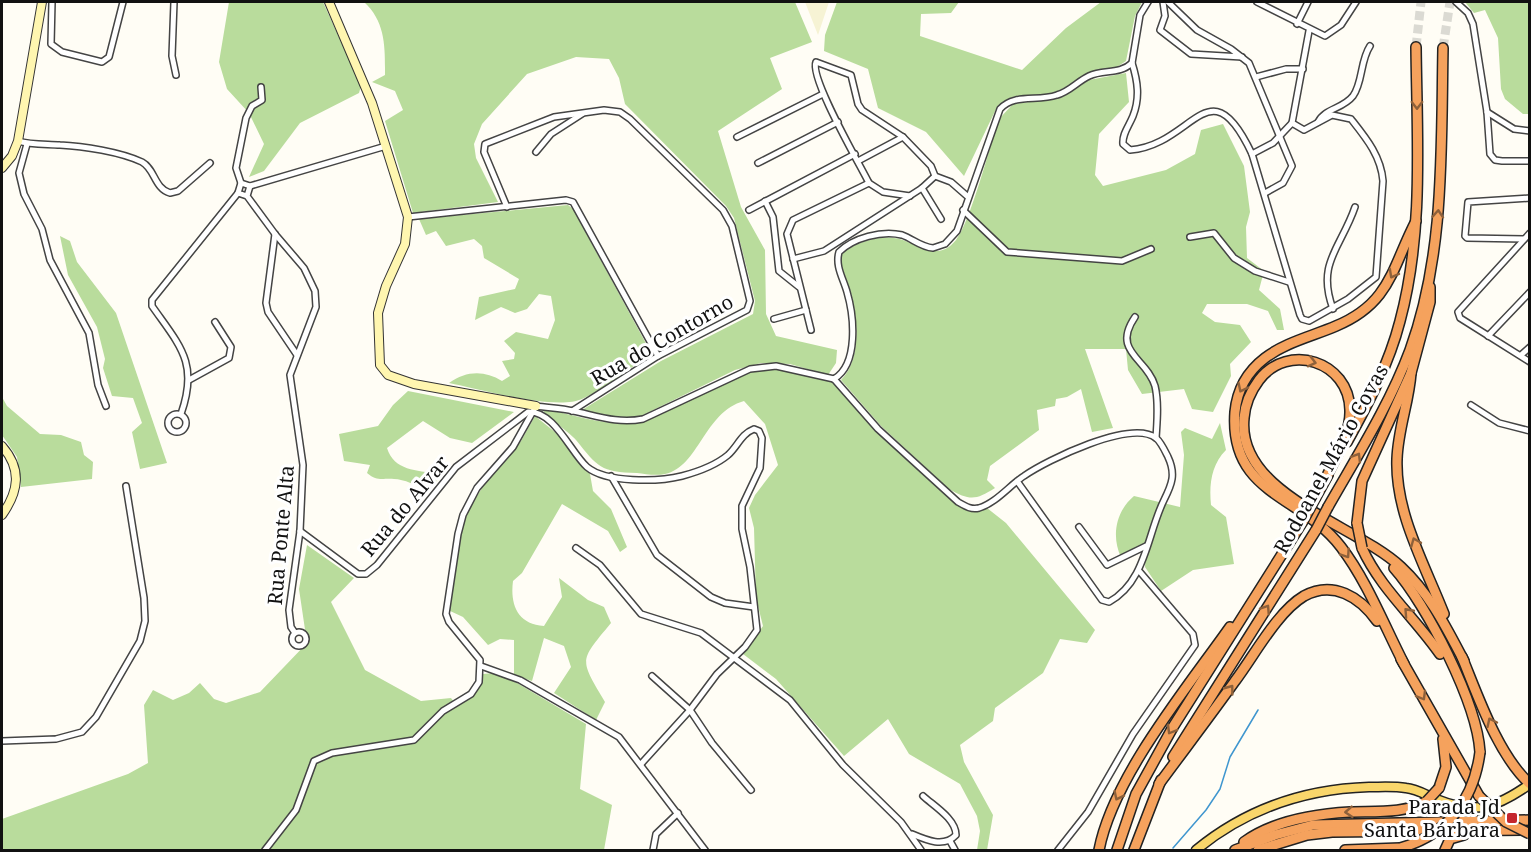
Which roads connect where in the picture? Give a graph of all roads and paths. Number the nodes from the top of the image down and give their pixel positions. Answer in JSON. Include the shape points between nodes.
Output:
{"nodes":[{"id":1,"x":42,"y":2,"type":"edge"},
{"id":2,"x":52,"y":2,"type":"edge"},
{"id":3,"x":123,"y":2,"type":"edge"},
{"id":4,"x":174,"y":2,"type":"edge"},
{"id":5,"x":329,"y":2,"type":"edge"},
{"id":6,"x":1148,"y":2,"type":"edge"},
{"id":7,"x":1163,"y":2,"type":"edge"},
{"id":8,"x":1168,"y":2,"type":"edge"},
{"id":9,"x":1257,"y":2,"type":"edge"},
{"id":10,"x":1308,"y":2,"type":"edge"},
{"id":11,"x":1348,"y":2,"type":"edge"},
{"id":12,"x":1356,"y":2,"type":"edge"},
{"id":13,"x":1456,"y":2,"type":"edge"},
{"id":14,"x":1351,"y":10,"type":"junction"},
{"id":15,"x":1297,"y":24,"type":"junction"},
{"id":16,"x":1309,"y":31,"type":"junction"},
{"id":17,"x":1370,"y":45,"type":"dead end"},
{"id":18,"x":1416,"y":47,"type":"tunnel mouth"},
{"id":19,"x":1443,"y":48,"type":"tunnel mouth"},
{"id":20,"x":1242,"y":57,"type":"junction"},
{"id":21,"x":1132,"y":63,"type":"junction"},
{"id":22,"x":1304,"y":69,"type":"junction"},
{"id":23,"x":176,"y":75,"type":"dead end"},
{"id":24,"x":1256,"y":77,"type":"junction"},
{"id":25,"x":261,"y":87,"type":"dead end"},
{"id":26,"x":823,"y":94,"type":"junction"},
{"id":27,"x":1487,"y":112,"type":"junction"},
{"id":28,"x":583,"y":113,"type":"junction"},
{"id":29,"x":554,"y":117,"type":"junction"},
{"id":30,"x":838,"y":122,"type":"junction"},
{"id":31,"x":1292,"y":123,"type":"junction"},
{"id":32,"x":1317,"y":123,"type":"junction"},
{"id":33,"x":555,"y":130,"type":"junction"},
{"id":34,"x":1530,"y":131,"type":"edge"},
{"id":35,"x":737,"y":137,"type":"dead end"},
{"id":36,"x":903,"y":137,"type":"junction"},
{"id":37,"x":1280,"y":137,"type":"junction"},
{"id":38,"x":18,"y":141,"type":"junction"},
{"id":39,"x":27,"y":144,"type":"junction"},
{"id":40,"x":386,"y":146,"type":"junction"},
{"id":41,"x":536,"y":152,"type":"dead end"},
{"id":42,"x":855,"y":154,"type":"junction"},
{"id":43,"x":1252,"y":154,"type":"junction"},
{"id":44,"x":858,"y":161,"type":"junction"},
{"id":45,"x":1530,"y":161,"type":"edge"},
{"id":46,"x":210,"y":163,"type":"dead end"},
{"id":47,"x":758,"y":163,"type":"dead end"},
{"id":48,"x":2,"y":168,"type":"edge"},
{"id":49,"x":935,"y":176,"type":"junction"},
{"id":50,"x":241,"y":183,"type":"junction"},
{"id":51,"x":869,"y":183,"type":"junction"},
{"id":52,"x":250,"y":186,"type":"junction"},
{"id":53,"x":922,"y":189,"type":"junction"},
{"id":54,"x":238,"y":193,"type":"junction"},
{"id":55,"x":1265,"y":193,"type":"junction"},
{"id":56,"x":247,"y":195,"type":"junction"},
{"id":57,"x":910,"y":196,"type":"junction"},
{"id":58,"x":967,"y":196,"type":"junction"},
{"id":59,"x":1530,"y":198,"type":"edge"},
{"id":60,"x":765,"y":201,"type":"junction"},
{"id":61,"x":507,"y":207,"type":"junction"},
{"id":62,"x":1355,"y":207,"type":"dead end"},
{"id":63,"x":749,"y":210,"type":"dead end"},
{"id":64,"x":963,"y":210,"type":"junction"},
{"id":65,"x":408,"y":217,"type":"junction"},
{"id":66,"x":941,"y":219,"type":"dead end"},
{"id":67,"x":1416,"y":221,"type":"junction"},
{"id":68,"x":1530,"y":233,"type":"edge"},
{"id":69,"x":275,"y":234,"type":"junction"},
{"id":70,"x":1190,"y":237,"type":"dead end"},
{"id":71,"x":1524,"y":240,"type":"junction"},
{"id":72,"x":1151,"y":249,"type":"dead end"},
{"id":73,"x":793,"y":259,"type":"junction"},
{"id":74,"x":1289,"y":282,"type":"junction"},
{"id":75,"x":1429,"y":283,"type":"junction"},
{"id":76,"x":800,"y":288,"type":"junction"},
{"id":77,"x":1530,"y":292,"type":"edge"},
{"id":78,"x":1333,"y":309,"type":"junction"},
{"id":79,"x":806,"y":310,"type":"junction"},
{"id":80,"x":1135,"y":317,"type":"dead end"},
{"id":81,"x":774,"y":319,"type":"dead end"},
{"id":82,"x":215,"y":322,"type":"dead end"},
{"id":83,"x":810,"y":330,"type":"dead end"},
{"id":84,"x":1488,"y":336,"type":"junction"},
{"id":85,"x":1530,"y":347,"type":"edge"},
{"id":86,"x":297,"y":355,"type":"junction"},
{"id":87,"x":1521,"y":355,"type":"junction"},
{"id":88,"x":658,"y":356,"type":"junction"},
{"id":89,"x":1530,"y":362,"type":"edge"},
{"id":90,"x":1411,"y":373,"type":"junction"},
{"id":91,"x":834,"y":379,"type":"junction"},
{"id":92,"x":189,"y":380,"type":"junction"},
{"id":93,"x":1471,"y":405,"type":"dead end"},
{"id":94,"x":106,"y":406,"type":"dead end"},
{"id":95,"x":534,"y":409,"type":"junction"},
{"id":96,"x":572,"y":411,"type":"junction"},
{"id":97,"x":181,"y":414,"type":"dead end"},
{"id":98,"x":1530,"y":424,"type":"edge"},
{"id":99,"x":1527,"y":430,"type":"edge"},
{"id":100,"x":1156,"y":438,"type":"junction"},
{"id":101,"x":2,"y":446,"type":"edge"},
{"id":102,"x":611,"y":477,"type":"junction"},
{"id":103,"x":1326,"y":478,"type":"junction"},
{"id":104,"x":1017,"y":481,"type":"junction"},
{"id":105,"x":126,"y":486,"type":"dead end"},
{"id":106,"x":2,"y":515,"type":"edge"},
{"id":107,"x":1079,"y":527,"type":"dead end"},
{"id":108,"x":300,"y":531,"type":"junction"},
{"id":109,"x":1146,"y":546,"type":"junction"},
{"id":110,"x":1365,"y":546,"type":"junction"},
{"id":111,"x":576,"y":548,"type":"dead end"},
{"id":112,"x":1140,"y":572,"type":"junction"},
{"id":113,"x":1269,"y":574,"type":"junction"},
{"id":114,"x":754,"y":607,"type":"junction"},
{"id":115,"x":295,"y":633,"type":"dead end"},
{"id":116,"x":733,"y":657,"type":"junction"},
{"id":117,"x":1464,"y":661,"type":"junction"},
{"id":118,"x":1404,"y":664,"type":"junction"},
{"id":119,"x":481,"y":666,"type":"junction"},
{"id":120,"x":1456,"y":675,"type":"junction"},
{"id":121,"x":652,"y":676,"type":"dead end"},
{"id":122,"x":690,"y":710,"type":"junction"},
{"id":123,"x":1440,"y":728,"type":"junction"},
{"id":124,"x":2,"y":741,"type":"edge"},
{"id":125,"x":640,"y":764,"type":"junction"},
{"id":126,"x":1159,"y":784,"type":"junction"},
{"id":127,"x":1530,"y":784,"type":"edge"},
{"id":128,"x":751,"y":790,"type":"dead end"},
{"id":129,"x":923,"y":796,"type":"dead end"},
{"id":130,"x":678,"y":813,"type":"junction"},
{"id":131,"x":1530,"y":820,"type":"edge"},
{"id":132,"x":1530,"y":829,"type":"edge"},
{"id":133,"x":1512,"y":830,"type":"junction"},
{"id":134,"x":910,"y":834,"type":"junction"},
{"id":135,"x":1530,"y":834,"type":"edge"},
{"id":136,"x":950,"y":841,"type":"junction"},
{"id":137,"x":265,"y":850,"type":"edge"},
{"id":138,"x":653,"y":850,"type":"edge"},
{"id":139,"x":705,"y":850,"type":"edge"},
{"id":140,"x":921,"y":850,"type":"edge"},
{"id":141,"x":955,"y":850,"type":"edge"},
{"id":142,"x":1058,"y":850,"type":"edge"},
{"id":143,"x":1099,"y":850,"type":"edge"},
{"id":144,"x":1117,"y":850,"type":"edge"},
{"id":145,"x":1134,"y":850,"type":"edge"},
{"id":146,"x":1196,"y":850,"type":"edge"},
{"id":147,"x":1234,"y":850,"type":"edge"},
{"id":148,"x":1258,"y":850,"type":"edge"},
{"id":149,"x":1346,"y":850,"type":"edge"},
{"id":150,"x":1445,"y":850,"type":"edge"}],
"edges":[{"from":1,"to":38,"type":"street"},
{"from":2,"to":3,"type":"street","via":[[51,44],[62,52],[102,62],[110,57]]},
{"from":4,"to":23,"type":"street","via":[[172,56]]},
{"from":5,"to":40,"type":"street"},
{"from":6,"to":21,"type":"street","via":[[1140,15]]},
{"from":7,"to":20,"type":"street","via":[[1165,16],[1160,30],[1184,51],[1198,56]]},
{"from":8,"to":20,"type":"street","via":[[1197,30]]},
{"from":9,"to":15,"type":"street"},
{"from":10,"to":15,"type":"street"},
{"from":11,"to":14,"type":"street"},
{"from":12,"to":14,"type":"street"},
{"from":13,"to":27,"type":"street","via":[[1473,24]]},
{"from":14,"to":16,"type":"street","via":[[1331,34]]},
{"from":15,"to":16,"type":"street"},
{"from":16,"to":22,"type":"street"},
{"from":17,"to":32,"type":"street","via":[[1362,58],[1354,95]]},
{"from":18,"to":67,"type":"highway","name":"Rodoanel Mário Covas","one_way":true},
{"from":75,"to":19,"type":"highway","name":"Rodoanel Mário Covas","one_way":true,"via":[[1439,192]]},
{"from":20,"to":24,"type":"street"},
{"from":21,"to":43,"type":"street","via":[[1138,90],[1123,136],[1126,148],[1155,145],[1211,110],[1227,115]]},
{"from":21,"to":58,"type":"street","via":[[1119,71],[1087,77],[1060,95],[1005,103],[996,117]]},
{"from":22,"to":24,"type":"street"},
{"from":22,"to":31,"type":"street"},
{"from":24,"to":37,"type":"street"},
{"from":25,"to":50,"type":"street","via":[[262,100],[251,108],[236,162]]},
{"from":26,"to":30,"type":"street"},
{"from":26,"to":35,"type":"street"},
{"from":26,"to":36,"type":"street","via":[[814,71],[816,62],[851,75],[862,110]]},
{"from":27,"to":34,"type":"street","via":[[1514,129]]},
{"from":27,"to":45,"type":"street","via":[[1492,157]]},
{"from":28,"to":29,"type":"street","name":"Rua do Contorno"},
{"from":28,"to":33,"type":"street"},
{"from":28,"to":88,"type":"street","name":"Rua do Contorno","via":[[613,110],[630,119],[723,210],[732,226],[749,306]]},
{"from":29,"to":33,"type":"street"},
{"from":29,"to":61,"type":"street","name":"Rua do Contorno","via":[[485,144],[484,152]]},
{"from":30,"to":42,"type":"street"},
{"from":30,"to":47,"type":"street"},
{"from":31,"to":32,"type":"street","via":[[1304,130]]},
{"from":31,"to":37,"type":"street"},
{"from":32,"to":78,"type":"street","via":[[1332,115],[1351,119],[1373,150],[1383,175],[1377,274]]},
{"from":33,"to":41,"type":"street"},
{"from":36,"to":44,"type":"street"},
{"from":36,"to":49,"type":"street","via":[[931,166]]},
{"from":37,"to":43,"type":"street"},
{"from":37,"to":55,"type":"street","via":[[1291,168],[1278,188]]},
{"from":38,"to":39,"type":"street"},
{"from":38,"to":48,"type":"street"},
{"from":39,"to":46,"type":"street","via":[[72,146],[143,163],[159,187],[170,193],[178,191]]},
{"from":39,"to":94,"type":"street","via":[[20,173],[24,194],[42,229],[50,260],[89,333],[98,386]]},
{"from":40,"to":52,"type":"street"},
{"from":40,"to":65,"type":"street"},
{"from":42,"to":44,"type":"street"},
{"from":42,"to":60,"type":"street"},
{"from":43,"to":55,"type":"street"},
{"from":44,"to":51,"type":"street"},
{"from":49,"to":53,"type":"street"},
{"from":49,"to":58,"type":"street","via":[[951,182]]},
{"from":50,"to":52,"type":"street"},
{"from":50,"to":54,"type":"street"},
{"from":51,"to":57,"type":"street","via":[[882,192]]},
{"from":51,"to":73,"type":"street","via":[[794,220],[787,234]]},
{"from":52,"to":56,"type":"street"},
{"from":53,"to":57,"type":"street"},
{"from":53,"to":66,"type":"street"},
{"from":54,"to":56,"type":"street"},
{"from":54,"to":92,"type":"street","via":[[152,300],[152,306],[184,354]]},
{"from":55,"to":74,"type":"street"},
{"from":56,"to":69,"type":"street","name":"Rua Ponte Alta"},
{"from":57,"to":73,"type":"street","via":[[824,250]]},
{"from":58,"to":64,"type":"street"},
{"from":59,"to":71,"type":"street","via":[[1468,202],[1465,236],[1469,239]]},
{"from":60,"to":63,"type":"street"},
{"from":60,"to":76,"type":"street","via":[[772,217],[779,271]]},
{"from":61,"to":65,"type":"street"},
{"from":61,"to":88,"type":"street","via":[[573,202]]},
{"from":62,"to":78,"type":"street","via":[[1327,266],[1326,288]]},
{"from":64,"to":72,"type":"street","via":[[1008,252],[1122,261]]},
{"from":64,"to":91,"type":"street","via":[[954,236],[939,247],[927,248],[905,236],[889,234],[853,241],[839,252],[851,338],[846,366]]},
{"from":65,"to":95,"type":"street","via":[[405,244],[378,313],[378,352],[383,371],[414,384]]},
{"from":67,"to":103,"type":"highway","name":"Rodoanel Mário Covas","via":[[1410,278],[1392,345],[1372,394]]},
{"from":67,"to":118,"type":"highway","one_way":true,"via":[[1384,290],[1349,320],[1265,358],[1241,386],[1234,419],[1239,453],[1250,473],[1273,495],[1319,525],[1342,548]]},
{"from":68,"to":71,"type":"street"},
{"from":69,"to":86,"type":"street","via":[[266,303]]},
{"from":69,"to":86,"type":"street","name":"Rua Ponte Alta","via":[[304,268],[315,291],[316,307]]},
{"from":70,"to":74,"type":"street","via":[[1214,233],[1234,258],[1255,271]]},
{"from":71,"to":84,"type":"street","via":[[1458,310],[1460,318]]},
{"from":73,"to":76,"type":"street"},
{"from":74,"to":78,"type":"street","via":[[1299,315],[1305,321]]},
{"from":75,"to":90,"type":"highway","via":[[1430,302]]},
{"from":126,"to":75,"type":"highway","name":"Rodoanel Mário Covas","one_way":true,"bridge":true,"via":[[1196,718],[1316,530],[1393,390],[1410,349]]},
{"from":76,"to":79,"type":"street"},
{"from":77,"to":84,"type":"street"},
{"from":79,"to":81,"type":"street"},
{"from":79,"to":83,"type":"street"},
{"from":80,"to":100,"type":"street","via":[[1126,337],[1133,356],[1155,387]]},
{"from":82,"to":92,"type":"street","via":[[231,347],[229,358]]},
{"from":84,"to":87,"type":"street"},
{"from":85,"to":87,"type":"street"},
{"from":86,"to":108,"type":"street","name":"Rua Ponte Alta","via":[[290,381],[303,465]]},
{"from":87,"to":89,"type":"street"},
{"from":88,"to":96,"type":"street","name":"Rua do Contorno"},
{"from":90,"to":110,"type":"highway","bridge":true,"via":[[1362,481],[1357,523]]},
{"from":117,"to":90,"type":"highway","one_way":true,"via":[[1408,524],[1399,490],[1398,436]]},
{"from":91,"to":96,"type":"street","via":[[789,368],[761,367],[736,373],[643,419],[622,422]]},
{"from":91,"to":104,"type":"street","via":[[878,429],[966,507],[986,505]]},
{"from":92,"to":97,"type":"street"},
{"from":93,"to":99,"type":"street","via":[[1499,423]]},
{"from":95,"to":96,"type":"street"},
{"from":95,"to":102,"type":"street","via":[[564,435],[589,468]]},
{"from":95,"to":108,"type":"street","name":"Rua do Alvar","via":[[456,467],[366,574],[358,574]]},
{"from":95,"to":119,"type":"street","via":[[513,447],[477,488],[458,534],[446,617],[476,652]]},
{"from":98,"to":99,"type":"street"},
{"from":100,"to":104,"type":"street","via":[[1136,432],[1102,440],[1046,463]]},
{"from":100,"to":109,"type":"street","via":[[1173,470],[1173,479]]},
{"from":101,"to":106,"type":"street","via":[[12,459],[17,479]]},
{"from":102,"to":114,"type":"street","via":[[657,555],[711,597]]},
{"from":102,"to":114,"type":"street","via":[[682,476],[723,458],[751,429],[760,433],[760,468],[742,506]]},
{"from":110,"to":103,"type":"highway","one_way":true,"via":[[1276,486],[1251,457],[1243,428],[1245,406],[1264,374],[1282,362],[1317,362],[1329,368],[1345,387],[1350,409],[1348,425]]},
{"from":103,"to":113,"type":"highway","name":"Rodoanel Mário Covas","bridge":true},
{"from":104,"to":112,"type":"street","via":[[1102,600],[1114,599]]},
{"from":105,"to":124,"type":"street","via":[[144,598],[145,621],[140,641],[96,717],[82,732],[56,738]]},
{"from":107,"to":109,"type":"street","via":[[1107,565]]},
{"from":108,"to":115,"type":"street","name":"Rua Ponte Alta","via":[[289,610]]},
{"from":109,"to":112,"type":"street"},
{"from":110,"to":117,"type":"highway","via":[[1399,565],[1424,591]]},
{"from":120,"to":110,"type":"highway","one_way":true,"via":[[1376,576]]},
{"from":110,"to":120,"type":"highway","via":[[1394,568],[1413,592]]},
{"from":111,"to":116,"type":"street","via":[[600,565],[640,614],[690,627]]},
{"from":112,"to":142,"type":"street","via":[[1193,634],[1196,645],[1133,734],[1088,812]]},
{"from":113,"to":143,"type":"highway","one_way":true,"via":[[1130,772],[1107,820]]},
{"from":113,"to":144,"type":"highway","name":"Rodoanel Mário Covas","one_way":true,"via":[[1173,726],[1136,794]]},
{"from":114,"to":116,"type":"street","via":[[756,630]]},
{"from":116,"to":122,"type":"street"},
{"from":116,"to":134,"type":"street","via":[[790,700],[843,765]]},
{"from":127,"to":117,"type":"highway","one_way":true,"via":[[1498,738]]},
{"from":118,"to":123,"type":"highway","one_way":true},
{"from":126,"to":118,"type":"highway","one_way":true,"via":[[1273,628],[1304,596],[1326,590],[1353,596],[1367,608]]},
{"from":119,"to":125,"type":"street","via":[[520,680],[618,737]]},
{"from":119,"to":137,"type":"street","via":[[479,682],[471,694],[443,711],[414,740],[332,753],[314,761],[296,810]]},
{"from":120,"to":149,"type":"highway","bridge":true,"via":[[1476,722],[1480,752],[1474,783],[1455,816],[1432,834],[1400,848]]},
{"from":121,"to":122,"type":"street"},
{"from":122,"to":125,"type":"street"},
{"from":122,"to":128,"type":"street"},
{"from":123,"to":135,"type":"highway","bridge":true,"via":[[1479,796],[1506,822]]},
{"from":123,"to":147,"type":"highway","one_way":true,"bridge":true,"via":[[1446,767],[1439,788],[1427,801],[1410,808],[1295,820],[1257,835]]},
{"from":125,"to":130,"type":"street"},
{"from":126,"to":145,"type":"highway","name":"Rodoanel Mário Covas"},
{"from":127,"to":146,"type":"main road","via":[[1500,804],[1476,808],[1449,804],[1407,788],[1326,790],[1281,802],[1241,819]]},
{"from":129,"to":136,"type":"street","via":[[956,829]]},
{"from":130,"to":138,"type":"street","via":[[656,834]]},
{"from":130,"to":139,"type":"street"},
{"from":131,"to":147,"type":"highway","via":[[1313,825]]},
{"from":132,"to":133,"type":"highway"},
{"from":133,"to":148,"type":"highway","via":[[1332,832]]},
{"from":133,"to":150,"type":"highway","via":[[1454,837]]},
{"from":134,"to":136,"type":"street","via":[[931,841]]},
{"from":134,"to":140,"type":"street"},
{"from":136,"to":141,"type":"street"}]}
